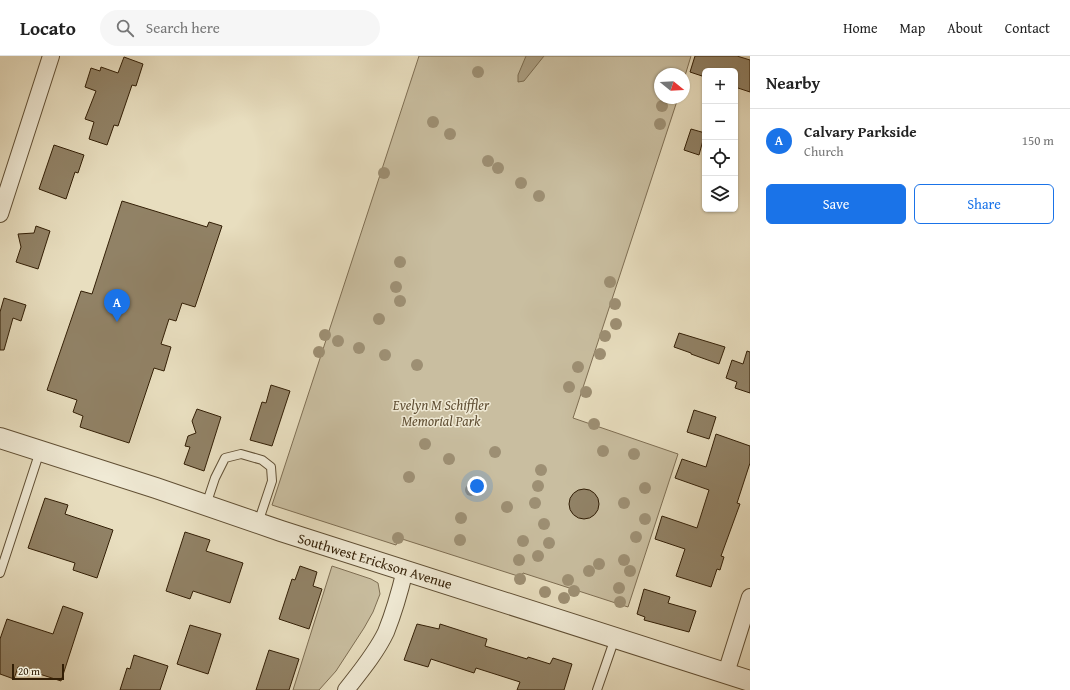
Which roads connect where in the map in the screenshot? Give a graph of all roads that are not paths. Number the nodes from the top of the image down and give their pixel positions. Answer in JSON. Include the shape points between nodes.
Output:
{"nodes":[{"id":1,"x":51,"y":56,"type":"edge"},
{"id":2,"x":0,"y":214,"type":"edge"},
{"id":3,"x":0,"y":438,"type":"edge"},
{"id":4,"x":40,"y":451,"type":"junction"},
{"id":5,"x":206,"y":506,"type":"junction"},
{"id":6,"x":257,"y":523,"type":"junction"},
{"id":7,"x":405,"y":570,"type":"junction"},
{"id":8,"x":0,"y":573,"type":"edge"},
{"id":9,"x":750,"y":598,"type":"edge"},
{"id":10,"x":615,"y":637,"type":"junction"},
{"id":11,"x":726,"y":673,"type":"junction"},
{"id":12,"x":750,"y":681,"type":"edge"},
{"id":13,"x":350,"y":688,"type":"edge"},
{"id":14,"x":596,"y":690,"type":"edge"}],
"edges":[{"from":1,"to":2,"type":"street"},
{"from":3,"to":4,"type":"street","name":"Southwest Erickson Avenue"},
{"from":4,"to":5,"type":"street","name":"Southwest Erickson Avenue"},
{"from":4,"to":8,"type":"lane"},
{"from":5,"to":6,"type":"street","name":"Southwest Erickson Avenue"},
{"from":5,"to":6,"type":"lane","via":[[225,458],[241,454],[262,460],[271,467],[272,481]]},
{"from":6,"to":7,"type":"street","name":"Southwest Erickson Avenue"},
{"from":7,"to":10,"type":"street","name":"Southwest Erickson Avenue"},
{"from":7,"to":13,"type":"street","via":[[385,634]]},
{"from":9,"to":11,"type":"street"},
{"from":10,"to":11,"type":"street","name":"Southwest Erickson Avenue"},
{"from":10,"to":14,"type":"lane"},
{"from":11,"to":12,"type":"street","name":"Southwest Erickson Avenue"}]}
